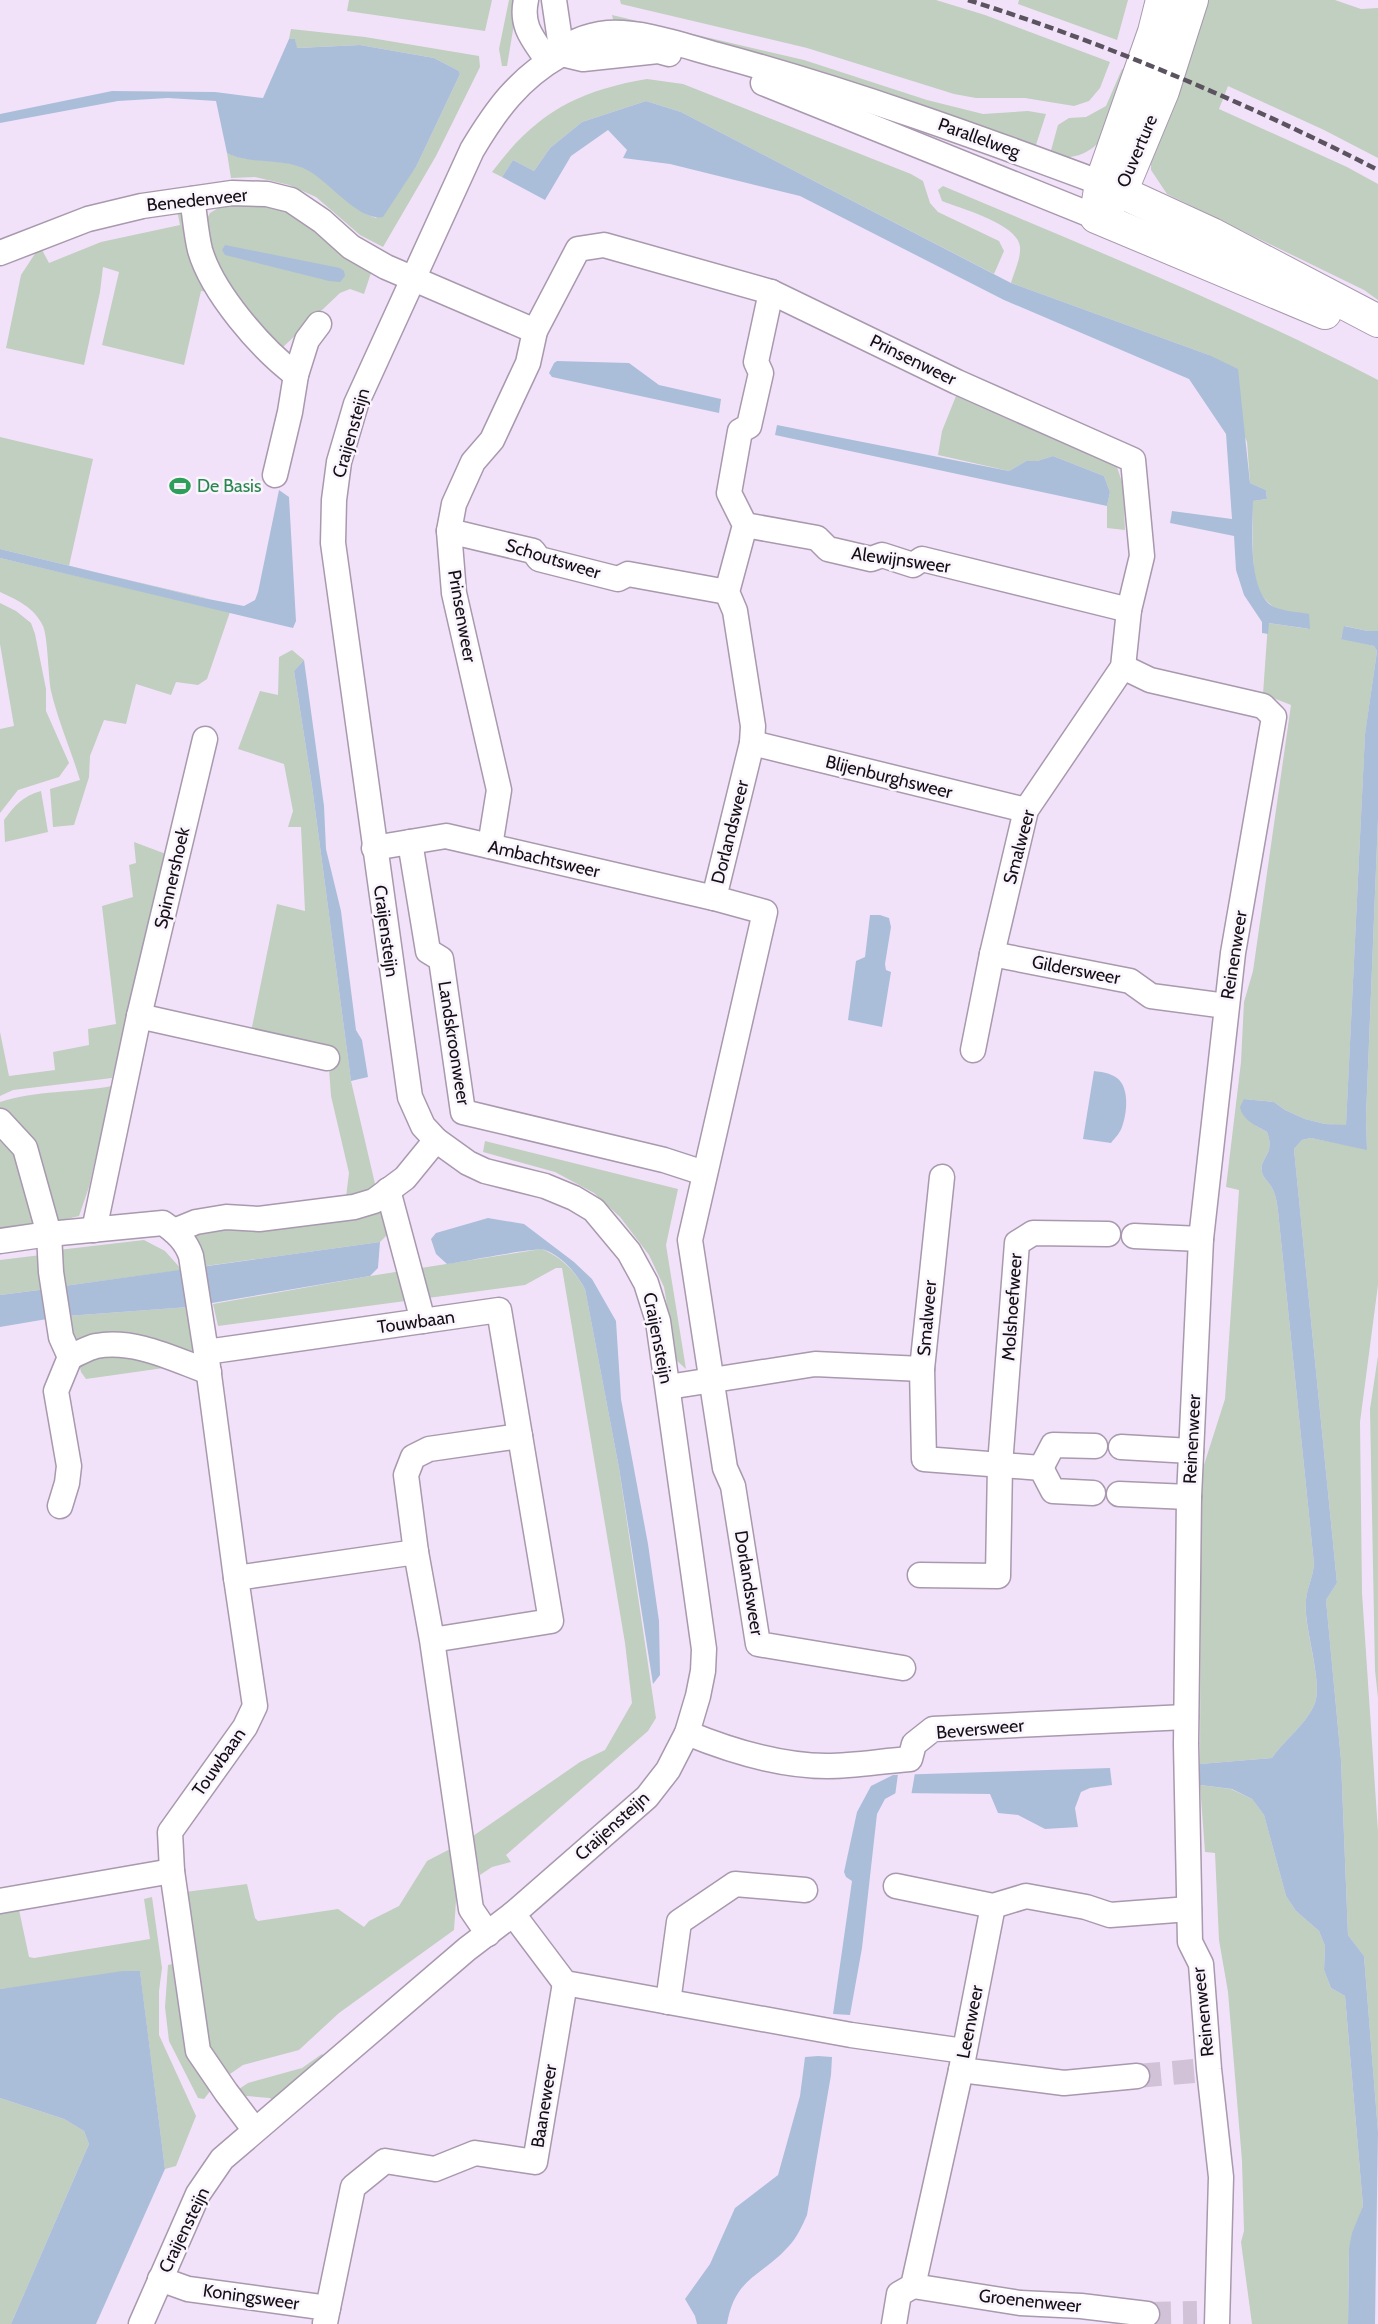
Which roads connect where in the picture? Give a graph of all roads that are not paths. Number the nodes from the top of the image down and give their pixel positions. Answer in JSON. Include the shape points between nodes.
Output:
{"nodes":[{"id":1,"x":526,"y":0,"type":"edge"},
{"id":2,"x":555,"y":0,"type":"edge"},
{"id":3,"x":1162,"y":0,"type":"edge"},
{"id":4,"x":1192,"y":0,"type":"edge"},
{"id":5,"x":555,"y":57,"type":"junction"},
{"id":6,"x":1111,"y":187,"type":"junction"},
{"id":7,"x":192,"y":199,"type":"junction"},
{"id":8,"x":1096,"y":216,"type":"junction"},
{"id":9,"x":0,"y":254,"type":"edge"},
{"id":10,"x":413,"y":280,"type":"junction"},
{"id":11,"x":771,"y":292,"type":"junction"},
{"id":12,"x":1378,"y":321,"type":"edge"},
{"id":13,"x":319,"y":324,"type":"dead end"},
{"id":14,"x":534,"y":331,"type":"junction"},
{"id":15,"x":1378,"y":343,"type":"edge"},
{"id":16,"x":296,"y":375,"type":"junction"},
{"id":17,"x":275,"y":475,"type":"dead end"},
{"id":18,"x":744,"y":525,"type":"junction"},
{"id":19,"x":449,"y":531,"type":"junction"},
{"id":20,"x":727,"y":592,"type":"junction"},
{"id":21,"x":1129,"y":610,"type":"junction"},
{"id":22,"x":1123,"y":667,"type":"junction"},
{"id":23,"x":205,"y":739,"type":"dead end"},
{"id":24,"x":752,"y":743,"type":"junction"},
{"id":25,"x":1026,"y":810,"type":"junction"},
{"id":26,"x":410,"y":842,"type":"junction"},
{"id":27,"x":490,"y":846,"type":"junction"},
{"id":28,"x":374,"y":848,"type":"junction"},
{"id":29,"x":714,"y":898,"type":"junction"},
{"id":30,"x":992,"y":954,"type":"junction"},
{"id":31,"x":1226,"y":1006,"type":"junction"},
{"id":32,"x":139,"y":1016,"type":"junction"},
{"id":33,"x":973,"y":1050,"type":"dead end"},
{"id":34,"x":327,"y":1058,"type":"dead end"},
{"id":35,"x":0,"y":1121,"type":"edge"},
{"id":36,"x":436,"y":1140,"type":"junction"},
{"id":37,"x":704,"y":1173,"type":"junction"},
{"id":38,"x":942,"y":1177,"type":"dead end"},
{"id":39,"x":388,"y":1190,"type":"junction"},
{"id":40,"x":94,"y":1230,"type":"junction"},
{"id":41,"x":174,"y":1231,"type":"junction"},
{"id":42,"x":49,"y":1234,"type":"junction"},
{"id":43,"x":1108,"y":1234,"type":"dead end"},
{"id":44,"x":1134,"y":1236,"type":"dead end"},
{"id":45,"x":1201,"y":1239,"type":"junction"},
{"id":46,"x":0,"y":1241,"type":"edge"},
{"id":47,"x":423,"y":1321,"type":"junction"},
{"id":48,"x":65,"y":1347,"type":"junction"},
{"id":49,"x":208,"y":1362,"type":"junction"},
{"id":50,"x":922,"y":1369,"type":"junction"},
{"id":51,"x":711,"y":1379,"type":"junction"},
{"id":52,"x":668,"y":1387,"type":"junction"},
{"id":53,"x":520,"y":1436,"type":"junction"},
{"id":54,"x":1095,"y":1446,"type":"dead end"},
{"id":55,"x":1120,"y":1447,"type":"dead end"},
{"id":56,"x":1191,"y":1451,"type":"junction"},
{"id":57,"x":1000,"y":1465,"type":"junction"},
{"id":58,"x":1041,"y":1468,"type":"junction"},
{"id":59,"x":1093,"y":1493,"type":"dead end"},
{"id":60,"x":1119,"y":1494,"type":"dead end"},
{"id":61,"x":1189,"y":1497,"type":"junction"},
{"id":62,"x":60,"y":1506,"type":"dead end"},
{"id":63,"x":416,"y":1552,"type":"junction"},
{"id":64,"x":920,"y":1575,"type":"dead end"},
{"id":65,"x":236,"y":1578,"type":"junction"},
{"id":66,"x":432,"y":1640,"type":"junction"},
{"id":67,"x":903,"y":1668,"type":"dead end"},
{"id":68,"x":1186,"y":1717,"type":"junction"},
{"id":69,"x":687,"y":1733,"type":"junction"},
{"id":70,"x":172,"y":1872,"type":"junction"},
{"id":71,"x":896,"y":1886,"type":"dead end"},
{"id":72,"x":805,"y":1890,"type":"dead end"},
{"id":73,"x":0,"y":1901,"type":"edge"},
{"id":74,"x":993,"y":1906,"type":"junction"},
{"id":75,"x":1189,"y":1909,"type":"junction"},
{"id":76,"x":513,"y":1914,"type":"junction"},
{"id":77,"x":488,"y":1934,"type":"junction"},
{"id":78,"x":565,"y":1983,"type":"junction"},
{"id":79,"x":668,"y":2002,"type":"junction"},
{"id":80,"x":962,"y":2060,"type":"junction"},
{"id":81,"x":1137,"y":2076,"type":"tunnel mouth"},
{"id":82,"x":254,"y":2129,"type":"junction"},
{"id":83,"x":160,"y":2279,"type":"junction"},
{"id":84,"x":913,"y":2286,"type":"junction"},
{"id":85,"x":1146,"y":2314,"type":"tunnel mouth"},
{"id":86,"x":326,"y":2316,"type":"edge"},
{"id":87,"x":1210,"y":2317,"type":"edge"},
{"id":88,"x":141,"y":2324,"type":"edge"},
{"id":89,"x":894,"y":2324,"type":"edge"}],
"edges":[{"from":1,"to":5,"type":"street","via":[[525,28]]},
{"from":2,"to":5,"type":"street"},
{"from":3,"to":6,"type":"main road","name":"Ouverture"},
{"from":4,"to":6,"type":"main road","name":"Ouverture","via":[[1163,91]]},
{"from":5,"to":6,"type":"street","name":"Parallelweg","via":[[575,42],[608,33],[637,35],[756,65],[955,128]]},
{"from":5,"to":8,"type":"street","name":"Parallelweg","via":[[583,59],[658,51],[729,70]]},
{"from":5,"to":10,"type":"street","name":"Craijensteijn","via":[[516,87],[492,117],[471,150]]},
{"from":6,"to":8,"type":"main road","name":"Ouverture"},
{"from":6,"to":12,"type":"main road","name":"Parallelweg","via":[[1212,234]]},
{"from":7,"to":9,"type":"street","name":"Benedenveer","via":[[88,219]]},
{"from":7,"to":10,"type":"street","name":"Benedenveer","via":[[232,193],[267,194],[291,200],[351,247]]},
{"from":7,"to":16,"type":"street","via":[[200,250],[212,279],[263,345]]},
{"from":8,"to":15,"type":"main road","name":"Parallelweg","via":[[1335,317]]},
{"from":10,"to":14,"type":"street"},
{"from":10,"to":28,"type":"street","name":"Craijensteijn","via":[[356,404],[339,462],[334,500],[333,543]]},
{"from":11,"to":14,"type":"street","name":"Prinsenweer","via":[[604,245],[578,249]]},
{"from":11,"to":18,"type":"street","via":[[756,362],[761,373],[749,426],[740,431],[729,493]]},
{"from":11,"to":21,"type":"street","name":"Prinsenweer","via":[[957,382],[1133,460],[1142,556]]},
{"from":13,"to":16,"type":"street","via":[[307,340]]},
{"from":14,"to":19,"type":"street","name":"Prinsenweer","via":[[528,363],[492,441],[473,462],[454,504]]},
{"from":16,"to":17,"type":"street"},
{"from":18,"to":20,"type":"street"},
{"from":18,"to":21,"type":"street","name":"Alewijnsweer","via":[[817,538],[828,549],[871,559],[882,555],[913,565],[922,559]]},
{"from":19,"to":20,"type":"street","name":"Schoutsweer","via":[[533,551],[539,559],[618,579],[628,574]]},
{"from":19,"to":27,"type":"street","name":"Prinsenweer","via":[[454,593],[499,790]]},
{"from":20,"to":24,"type":"street","name":"Dorlandsweer","via":[[735,612],[753,726]]},
{"from":21,"to":22,"type":"street","name":"Prinsenweer"},
{"from":22,"to":25,"type":"street","name":"Smalweer"},
{"from":22,"to":31,"type":"street","name":"Reinenweer","via":[[1150,680],[1263,706],[1274,717]]},
{"from":23,"to":32,"type":"street","name":"Spinnershoek"},
{"from":24,"to":25,"type":"street","name":"Blijenburghsweer"},
{"from":24,"to":29,"type":"street","name":"Dorlandsweer"},
{"from":25,"to":30,"type":"street","name":"Smalweer"},
{"from":26,"to":27,"type":"street","name":"Ambachtsweer","via":[[446,836]]},
{"from":26,"to":28,"type":"street","name":"Ambachtsweer"},
{"from":26,"to":37,"type":"street","name":"Landskroonweer","via":[[428,951],[441,959],[463,1112]]},
{"from":27,"to":29,"type":"street","name":"Ambachtsweer"},
{"from":28,"to":36,"type":"street","name":"Craijensteijn","via":[[410,1097],[423,1126]]},
{"from":29,"to":37,"type":"street","name":"Dorlandsweer","via":[[765,912]]},
{"from":30,"to":31,"type":"street","name":"Gildersweer","via":[[1130,981],[1151,996]]},
{"from":30,"to":33,"type":"street","name":"Smalweer"},
{"from":31,"to":45,"type":"street","name":"Reinenweer"},
{"from":32,"to":34,"type":"street"},
{"from":32,"to":40,"type":"street","name":"Spinnershoek"},
{"from":35,"to":42,"type":"street","via":[[25,1148]]},
{"from":36,"to":39,"type":"street","via":[[405,1178]]},
{"from":36,"to":52,"type":"street","name":"Craijensteijn","via":[[485,1171],[545,1186],[594,1210],[629,1252],[646,1283],[658,1321]]},
{"from":37,"to":51,"type":"street","name":"Dorlandsweer","via":[[690,1240]]},
{"from":38,"to":50,"type":"street","name":"Smalweer"},
{"from":39,"to":41,"type":"street","via":[[374,1201],[354,1207],[259,1219],[226,1217]]},
{"from":39,"to":47,"type":"street"},
{"from":40,"to":41,"type":"street","via":[[163,1223]]},
{"from":40,"to":42,"type":"street"},
{"from":41,"to":49,"type":"street","name":"Touwbaan","via":[[191,1256]]},
{"from":42,"to":46,"type":"street"},
{"from":42,"to":48,"type":"street","via":[[51,1272]]},
{"from":43,"to":57,"type":"street","name":"Molshoefweer","via":[[1033,1233],[1017,1243]]},
{"from":44,"to":45,"type":"street"},
{"from":45,"to":56,"type":"street","name":"Reinenweer"},
{"from":47,"to":49,"type":"street","name":"Touwbaan"},
{"from":47,"to":53,"type":"street","name":"Touwbaan","via":[[499,1310]]},
{"from":48,"to":49,"type":"street","via":[[124,1344]]},
{"from":48,"to":62,"type":"street","via":[[56,1391],[69,1466]]},
{"from":49,"to":65,"type":"street","name":"Touwbaan"},
{"from":50,"to":51,"type":"street","via":[[815,1364]]},
{"from":50,"to":57,"type":"street","name":"Smalweer","via":[[924,1459]]},
{"from":51,"to":52,"type":"street"},
{"from":51,"to":67,"type":"street","name":"Dorlandsweer","via":[[758,1644]]},
{"from":52,"to":69,"type":"street","name":"Craijensteijn","via":[[704,1649],[702,1680]]},
{"from":53,"to":63,"type":"street","via":[[429,1449],[413,1457],[406,1475]]},
{"from":53,"to":66,"type":"street","name":"Touwbaan","via":[[550,1621]]},
{"from":54,"to":58,"type":"street","via":[[1053,1445]]},
{"from":55,"to":56,"type":"street"},
{"from":56,"to":61,"type":"street","name":"Reinenweer"},
{"from":57,"to":58,"type":"street"},
{"from":57,"to":64,"type":"street","name":"Molshoefweer","via":[[998,1576]]},
{"from":58,"to":59,"type":"street","via":[[1053,1491]]},
{"from":60,"to":61,"type":"street"},
{"from":61,"to":68,"type":"street","name":"Reinenweer"},
{"from":63,"to":65,"type":"street"},
{"from":63,"to":66,"type":"street"},
{"from":65,"to":70,"type":"street","name":"Touwbaan","via":[[255,1706],[170,1832]]},
{"from":66,"to":77,"type":"street","via":[[471,1909]]},
{"from":68,"to":69,"type":"street","name":"Beversweer","via":[[933,1729],[914,1744],[910,1759],[827,1766],[739,1753]]},
{"from":68,"to":75,"type":"street","name":"Reinenweer"},
{"from":69,"to":76,"type":"street","name":"Craijensteijn","via":[[668,1770],[647,1797]]},
{"from":70,"to":73,"type":"street"},
{"from":70,"to":82,"type":"street","name":"Touwbaan","via":[[198,2051]]},
{"from":71,"to":74,"type":"street"},
{"from":72,"to":79,"type":"street","via":[[735,1884],[679,1922]]},
{"from":74,"to":75,"type":"street","via":[[1026,1896],[1110,1915]]},
{"from":74,"to":80,"type":"street","name":"Leenweer"},
{"from":75,"to":87,"type":"street","name":"Reinenweer","via":[[1190,1942],[1201,1964],[1202,2070],[1221,2177]]},
{"from":76,"to":77,"type":"street","name":"Craijensteijn"},
{"from":76,"to":78,"type":"street"},
{"from":77,"to":82,"type":"street","name":"Craijensteijn"},
{"from":78,"to":79,"type":"street"},
{"from":78,"to":86,"type":"street","name":"Baaneweer","via":[[536,2162],[475,2153],[435,2169],[385,2161],[353,2187]]},
{"from":79,"to":80,"type":"street","via":[[860,2036]]},
{"from":80,"to":81,"type":"street","name":"Leenweer","via":[[1064,2083]]},
{"from":80,"to":84,"type":"street"},
{"from":82,"to":83,"type":"street","name":"Craijensteijn","via":[[222,2159],[198,2194]]},
{"from":83,"to":86,"type":"street","name":"Koningsweer","via":[[188,2289]]},
{"from":83,"to":88,"type":"street","name":"Craijensteijn"},
{"from":84,"to":85,"type":"street","name":"Groenenweer","via":[[1020,2303]]},
{"from":84,"to":89,"type":"street","via":[[899,2294]]}]}
